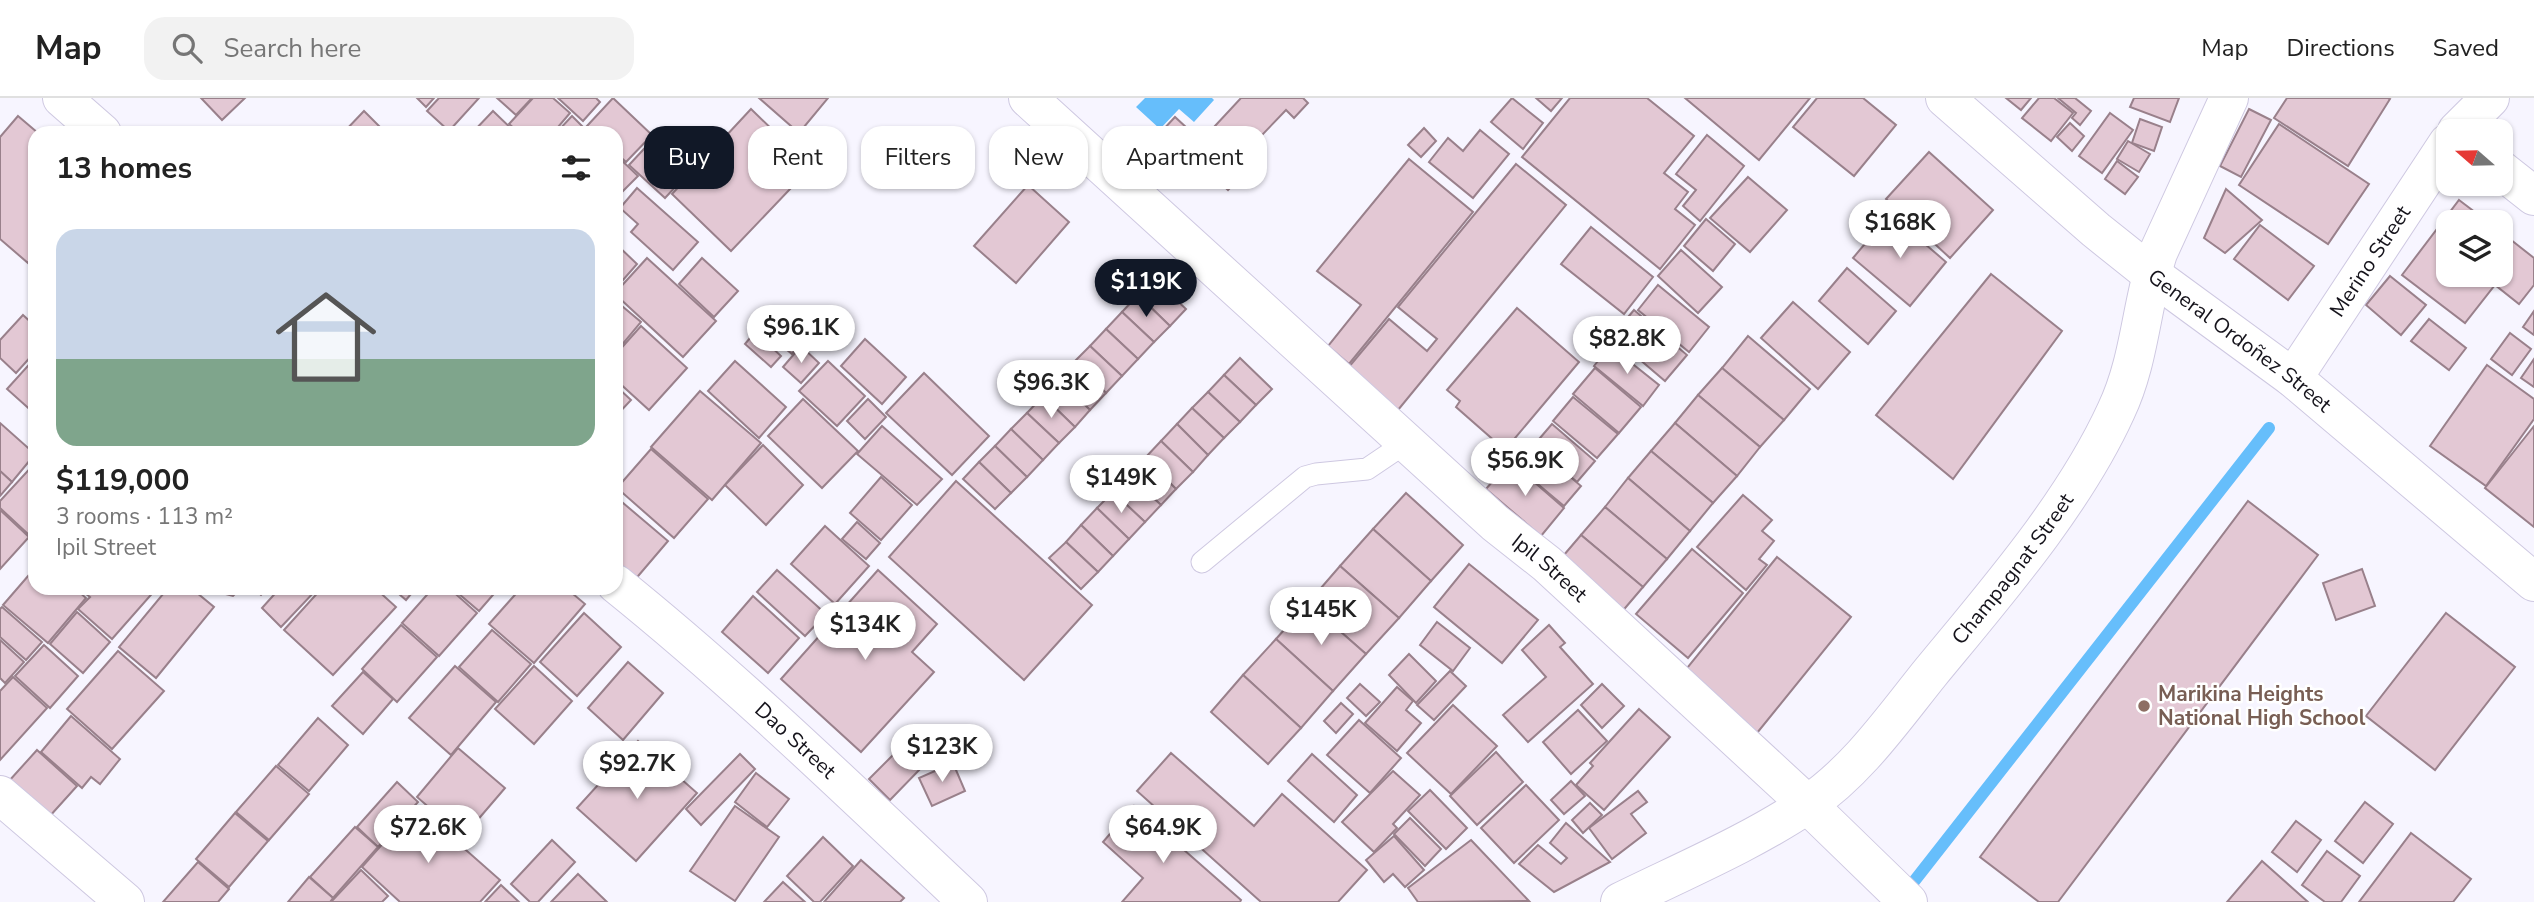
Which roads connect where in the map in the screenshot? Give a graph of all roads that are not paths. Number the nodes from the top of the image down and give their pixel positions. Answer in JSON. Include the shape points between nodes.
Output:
{"nodes":[{"id":1,"x":62,"y":98,"type":"edge"},
{"id":2,"x":1028,"y":98,"type":"edge"},
{"id":3,"x":1945,"y":98,"type":"edge"},
{"id":4,"x":2229,"y":98,"type":"edge"},
{"id":5,"x":2490,"y":98,"type":"edge"},
{"id":6,"x":2469,"y":119,"type":"edge"},
{"id":7,"x":94,"y":126,"type":"edge"},
{"id":8,"x":2436,"y":161,"type":"edge"},
{"id":9,"x":2513,"y":179,"type":"edge"},
{"id":10,"x":2534,"y":196,"type":"edge"},
{"id":11,"x":2151,"y":274,"type":"junction"},
{"id":12,"x":2293,"y":378,"type":"junction"},
{"id":13,"x":1407,"y":442,"type":"junction"},
{"id":14,"x":1202,"y":562,"type":"dead end"},
{"id":15,"x":2534,"y":582,"type":"edge"},
{"id":16,"x":623,"y":590,"type":"edge"},
{"id":17,"x":0,"y":795,"type":"edge"},
{"id":18,"x":1808,"y":804,"type":"junction"},
{"id":19,"x":125,"y":902,"type":"edge"},
{"id":20,"x":968,"y":902,"type":"edge"},
{"id":21,"x":1620,"y":902,"type":"edge"},
{"id":22,"x":1908,"y":902,"type":"edge"}],
"edges":[{"from":1,"to":7,"type":"street"},
{"from":2,"to":13,"type":"street","name":"Ipil Street"},
{"from":3,"to":11,"type":"street","name":"General Ordoñez Street"},
{"from":4,"to":11,"type":"street","name":"Champagnat Street"},
{"from":5,"to":6,"type":"street"},
{"from":8,"to":12,"type":"street","name":"Merino Street"},
{"from":9,"to":10,"type":"street"},
{"from":11,"to":12,"type":"street","name":"General Ordoñez Street"},
{"from":11,"to":18,"type":"street","name":"Champagnat Street","via":[[2126,385],[2077,484],[1886,728],[1839,780]]},
{"from":12,"to":15,"type":"street","name":"General Ordoñez Street"},
{"from":13,"to":14,"type":"lane","via":[[1367,469],[1305,477]]},
{"from":13,"to":18,"type":"street","name":"Ipil Street"},
{"from":16,"to":20,"type":"street","name":"Dao Street"},
{"from":17,"to":19,"type":"street"},
{"from":18,"to":21,"type":"street","name":"Champagnat Street"},
{"from":18,"to":22,"type":"street","name":"Ipil Street"}]}
